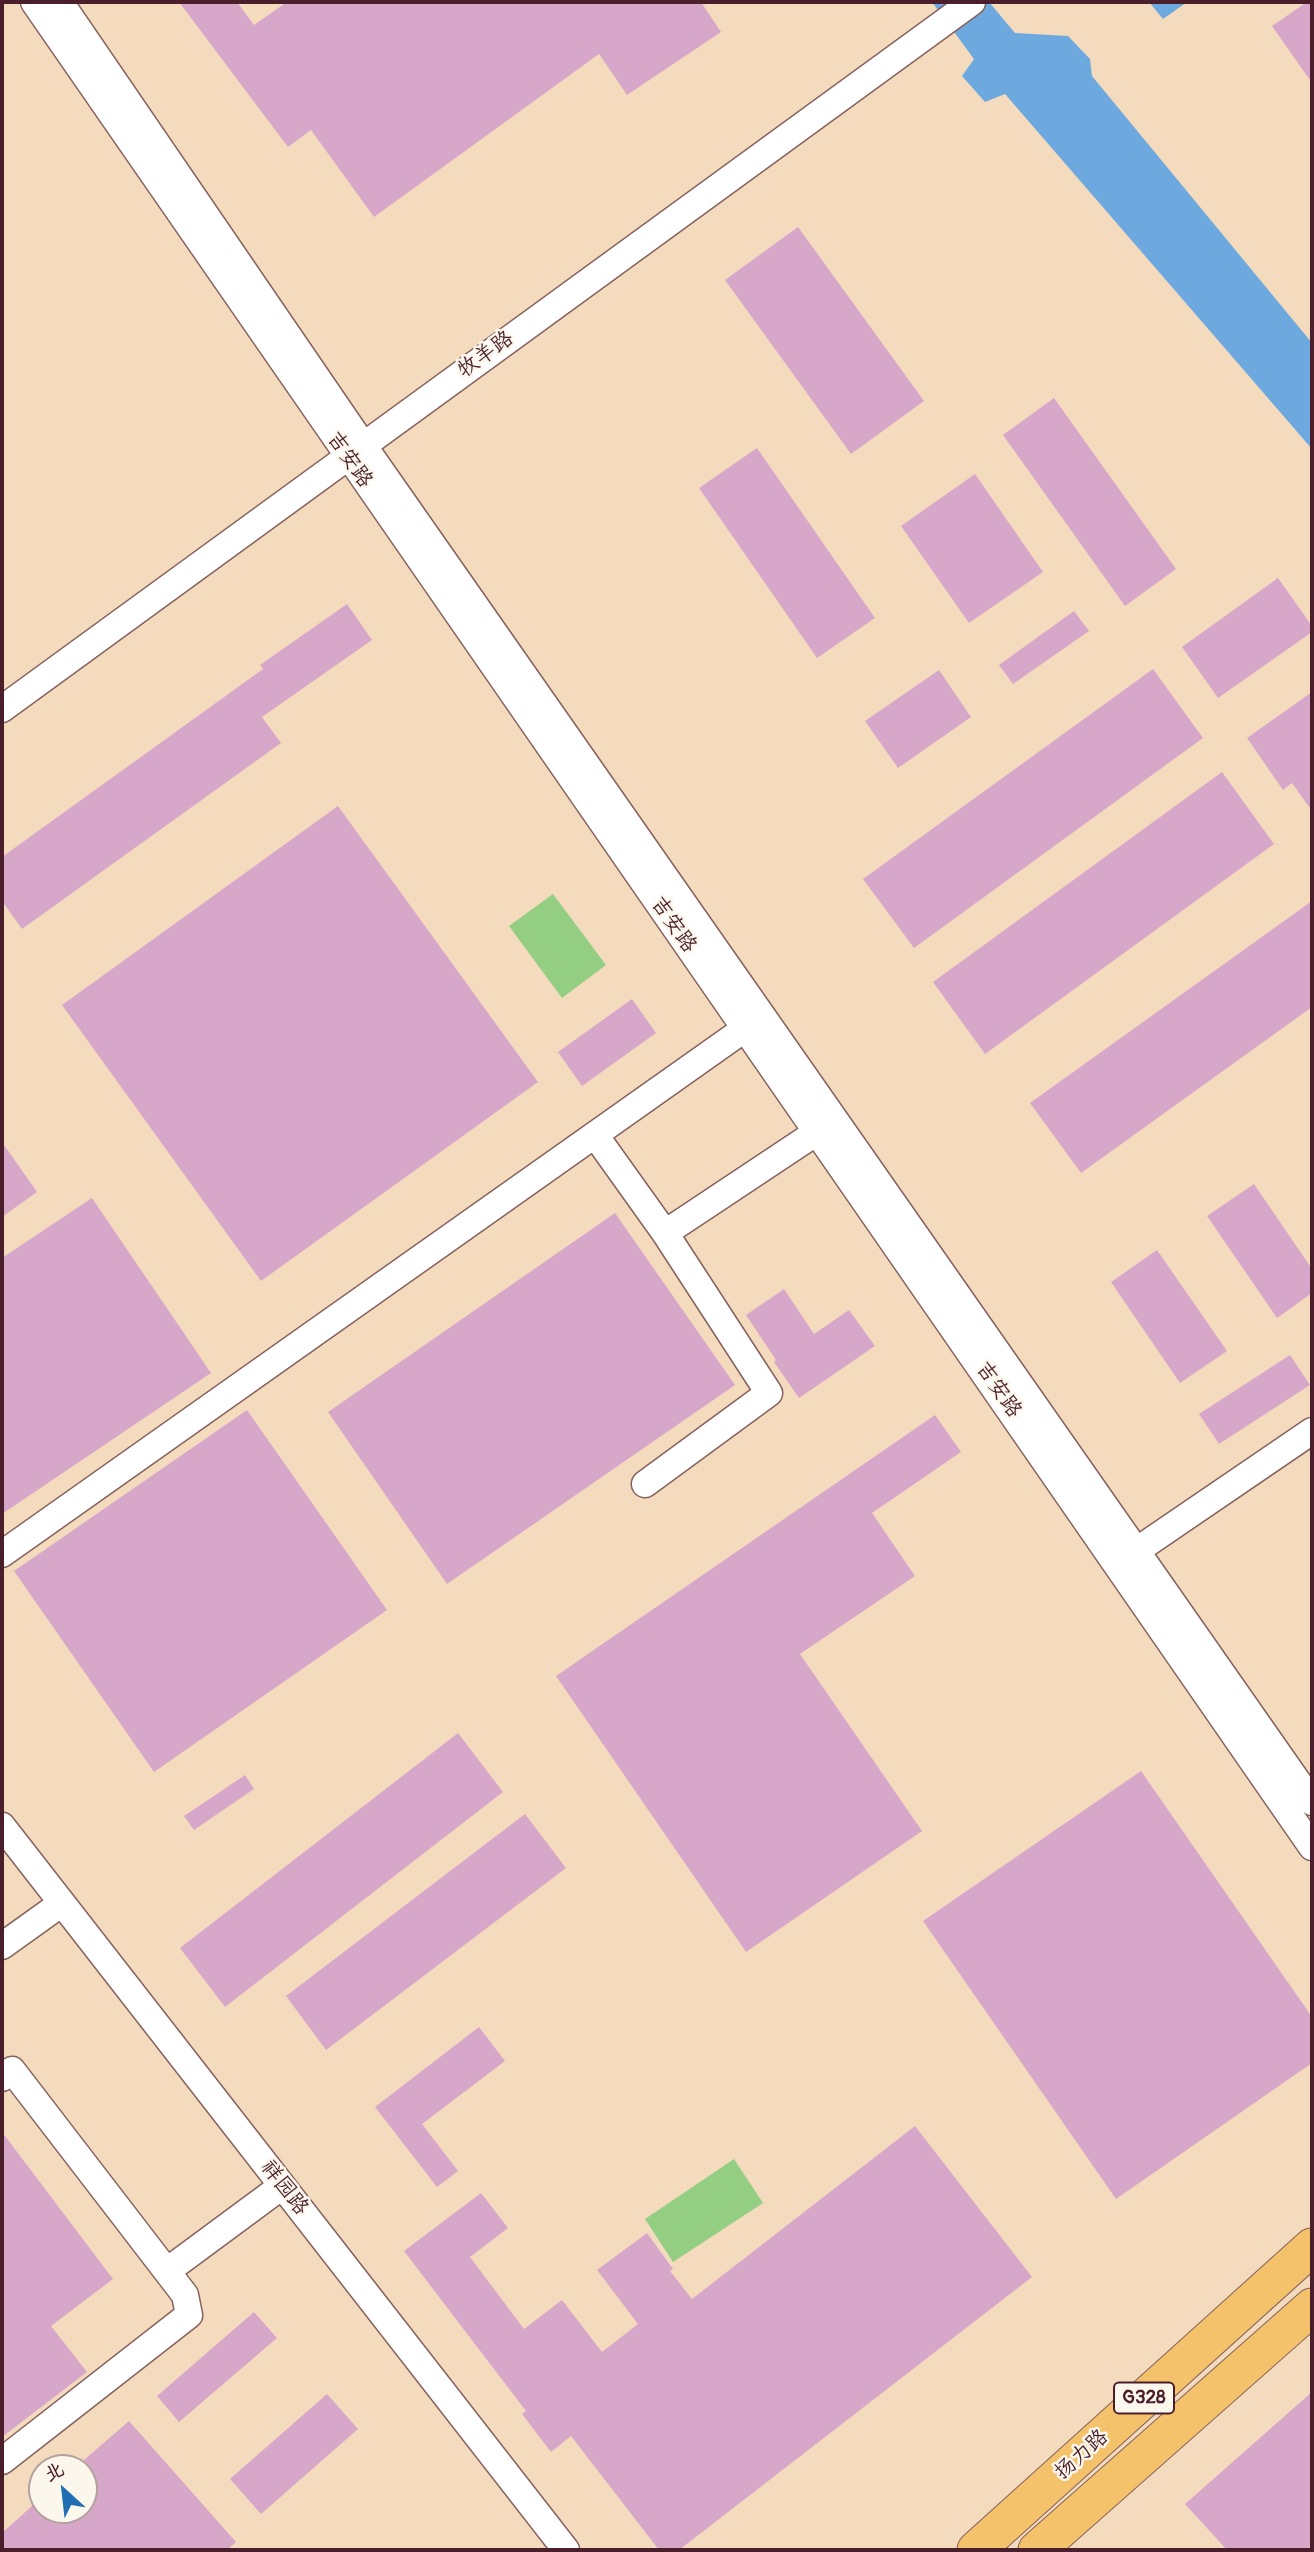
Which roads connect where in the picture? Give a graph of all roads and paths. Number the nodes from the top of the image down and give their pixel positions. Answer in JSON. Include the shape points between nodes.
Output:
{"nodes":[{"id":1,"x":34,"y":2,"type":"edge"},
{"id":2,"x":60,"y":2,"type":"edge"},
{"id":3,"x":972,"y":2,"type":"edge"},
{"id":4,"x":355,"y":451,"type":"junction"},
{"id":5,"x":2,"y":709,"type":"edge"},
{"id":6,"x":754,"y":1022,"type":"junction"},
{"id":7,"x":826,"y":1126,"type":"junction"},
{"id":8,"x":595,"y":1135,"type":"junction"},
{"id":9,"x":665,"y":1233,"type":"junction"},
{"id":10,"x":1312,"y":1431,"type":"edge"},
{"id":11,"x":645,"y":1484,"type":"dead end"},
{"id":12,"x":1136,"y":1551,"type":"junction"},
{"id":13,"x":2,"y":1554,"type":"edge"},
{"id":14,"x":1312,"y":1802,"type":"edge"},
{"id":15,"x":2,"y":1826,"type":"edge"},
{"id":16,"x":1312,"y":1847,"type":"edge"},
{"id":17,"x":62,"y":1903,"type":"junction"},
{"id":18,"x":2,"y":1946,"type":"edge"},
{"id":19,"x":2,"y":2078,"type":"edge"},
{"id":20,"x":282,"y":2186,"type":"junction"},
{"id":21,"x":1312,"y":2247,"type":"edge"},
{"id":22,"x":167,"y":2271,"type":"junction"},
{"id":23,"x":1312,"y":2307,"type":"edge"},
{"id":24,"x":2,"y":2461,"type":"edge"},
{"id":25,"x":566,"y":2550,"type":"edge"},
{"id":26,"x":976,"y":2550,"type":"edge"},
{"id":27,"x":1037,"y":2550,"type":"edge"}],
"edges":[{"from":1,"to":4,"type":"street","name":"吉安路"},
{"from":2,"to":4,"type":"street","name":"吉安路"},
{"from":3,"to":4,"type":"street","name":"牧羊路"},
{"from":4,"to":5,"type":"street","name":"牧羊路"},
{"from":4,"to":6,"type":"street","name":"吉安路"},
{"from":6,"to":7,"type":"street","name":"吉安路"},
{"from":6,"to":8,"type":"street"},
{"from":7,"to":9,"type":"street"},
{"from":7,"to":12,"type":"street","name":"吉安路"},
{"from":7,"to":16,"type":"street","name":"吉安路"},
{"from":8,"to":9,"type":"street"},
{"from":8,"to":13,"type":"street"},
{"from":9,"to":11,"type":"street","via":[[769,1393]]},
{"from":10,"to":12,"type":"street"},
{"from":12,"to":14,"type":"street","name":"吉安路"},
{"from":15,"to":17,"type":"street","name":"祥园路"},
{"from":17,"to":18,"type":"street"},
{"from":17,"to":20,"type":"street","name":"祥园路"},
{"from":19,"to":22,"type":"street","via":[[12,2070]]},
{"from":20,"to":22,"type":"street"},
{"from":20,"to":25,"type":"street","name":"祥园路"},
{"from":21,"to":26,"type":"highway","name":"扬力路","number":"G328"},
{"from":22,"to":24,"type":"street","via":[[185,2295],[189,2315]]},
{"from":23,"to":27,"type":"highway","name":"扬力路","number":"G328"}]}
